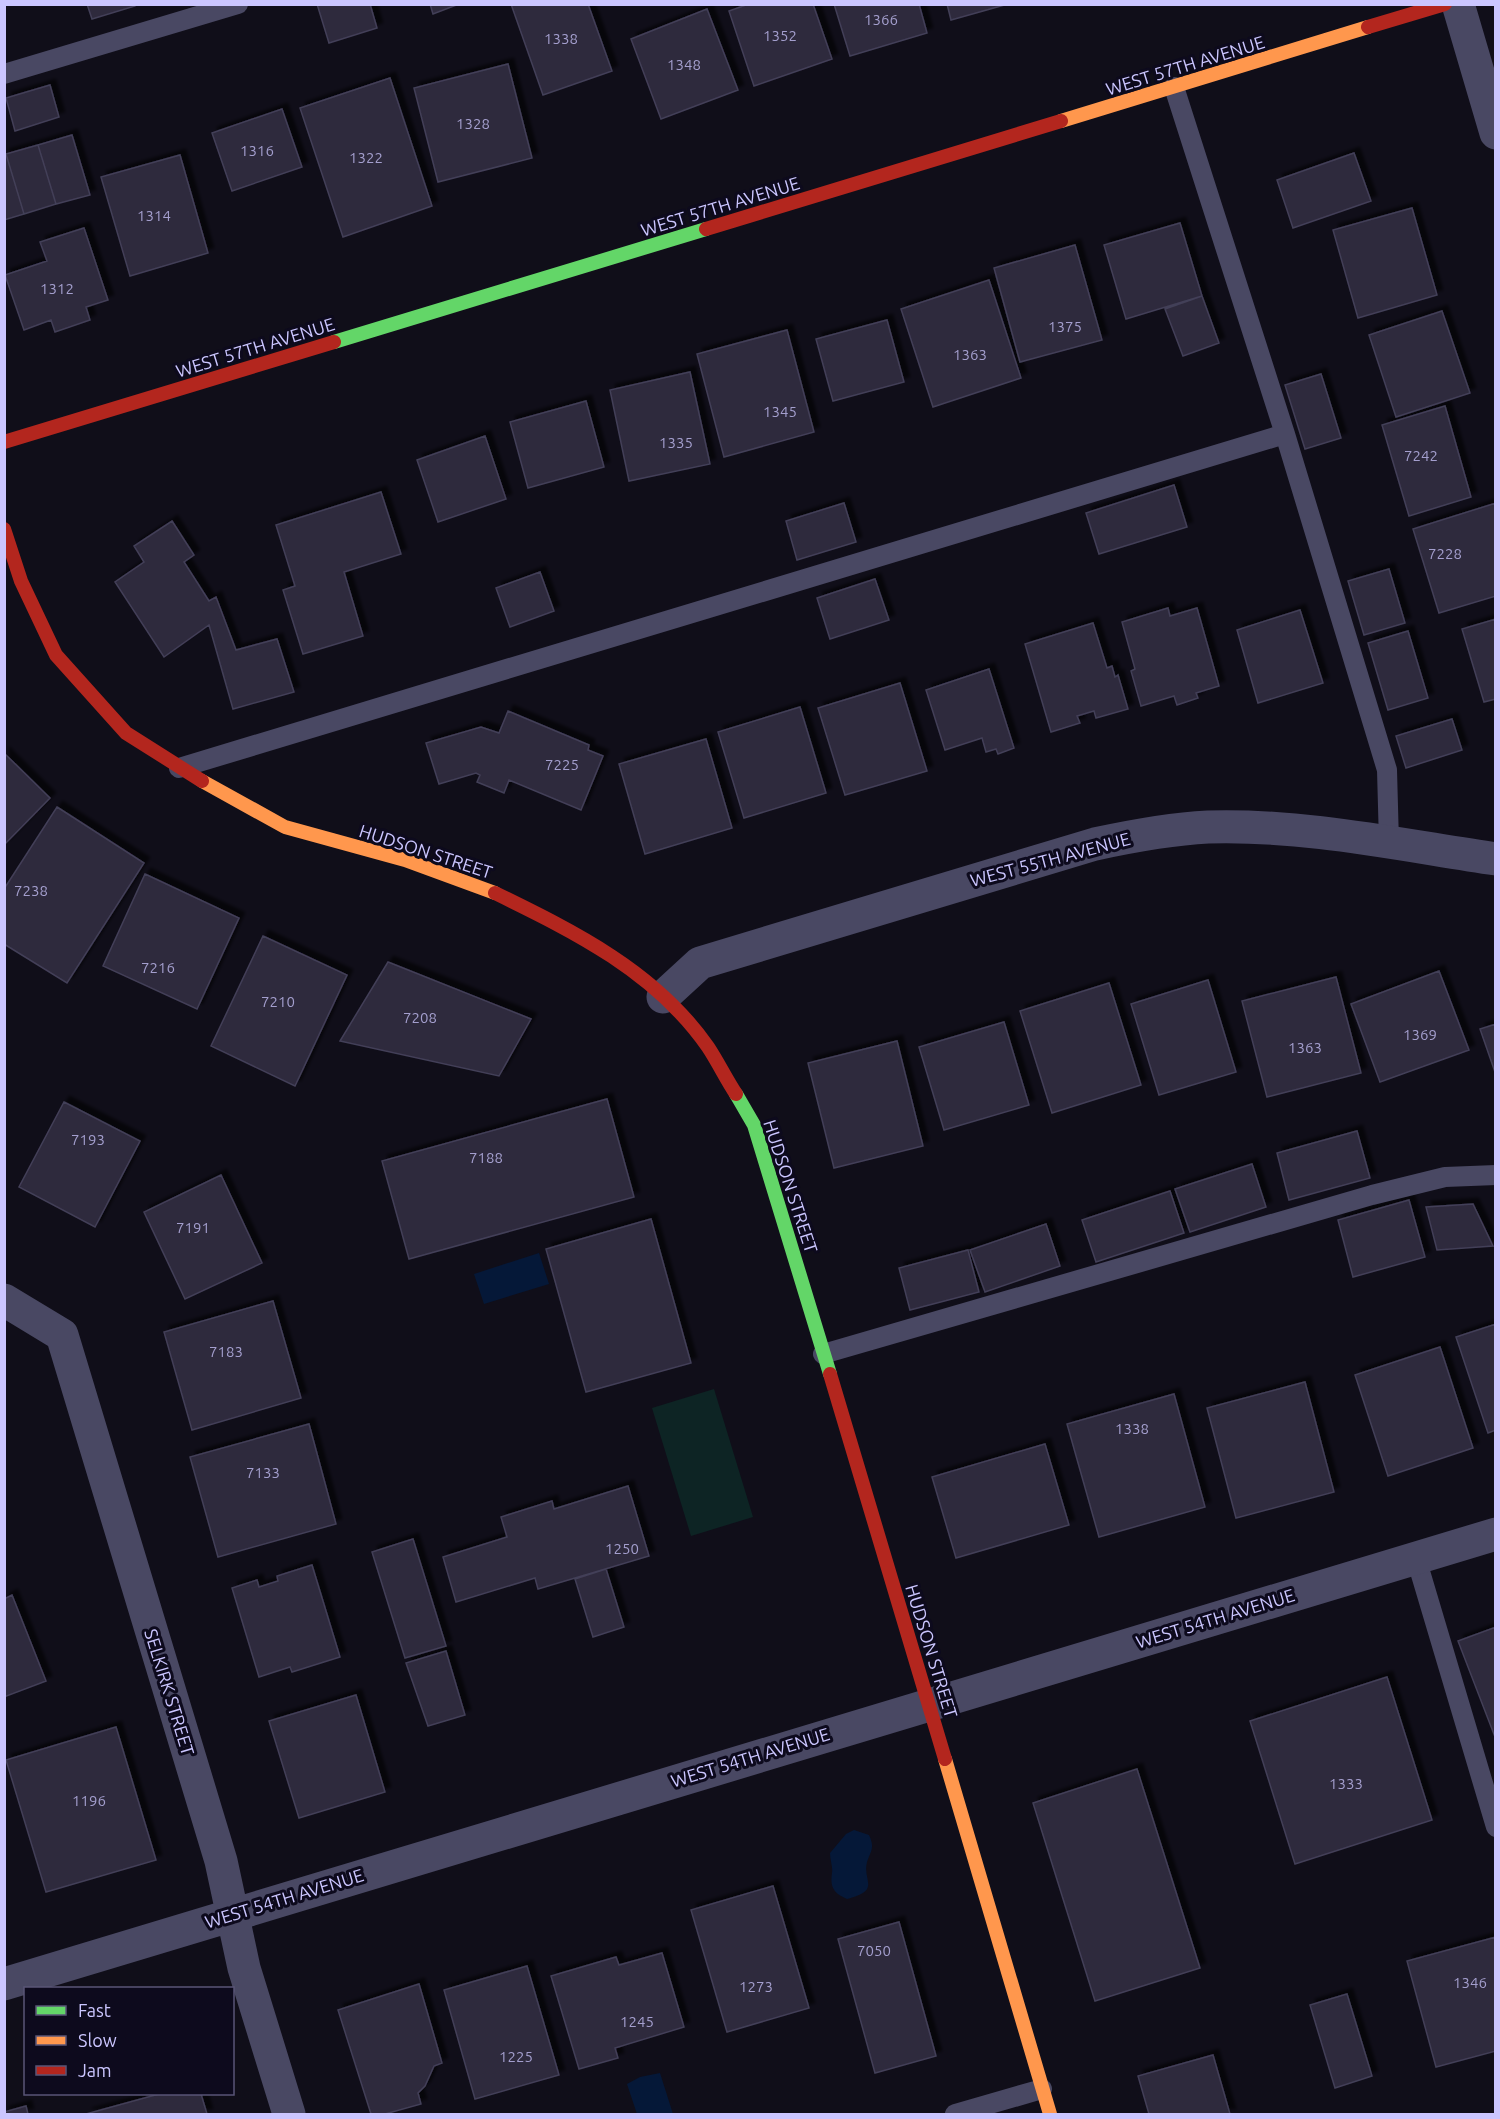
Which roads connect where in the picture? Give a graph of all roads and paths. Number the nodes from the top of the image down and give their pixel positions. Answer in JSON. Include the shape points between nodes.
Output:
{"nodes":[{"id":1,"x":238,"y":4,"type":"edge"},
{"id":2,"x":1445,"y":4,"type":"edge"},
{"id":3,"x":1458,"y":4,"type":"edge"},
{"id":4,"x":4,"y":74,"type":"edge"},
{"id":5,"x":1174,"y":87,"type":"junction"},
{"id":6,"x":1496,"y":133,"type":"edge"},
{"id":7,"x":1285,"y":434,"type":"junction"},
{"id":8,"x":4,"y":442,"type":"edge"},
{"id":9,"x":4,"y":529,"type":"edge"},
{"id":10,"x":179,"y":768,"type":"junction"},
{"id":11,"x":1389,"y":843,"type":"junction"},
{"id":12,"x":1496,"y":859,"type":"edge"},
{"id":13,"x":663,"y":997,"type":"junction"},
{"id":14,"x":1496,"y":1175,"type":"edge"},
{"id":15,"x":4,"y":1300,"type":"edge"},
{"id":16,"x":823,"y":1354,"type":"junction"},
{"id":17,"x":1496,"y":1534,"type":"edge"},
{"id":18,"x":1416,"y":1558,"type":"junction"},
{"id":19,"x":929,"y":1704,"type":"junction"},
{"id":20,"x":1496,"y":1827,"type":"edge"},
{"id":21,"x":232,"y":1914,"type":"junction"},
{"id":22,"x":4,"y":1984,"type":"edge"},
{"id":23,"x":1042,"y":2089,"type":"junction"},
{"id":24,"x":289,"y":2115,"type":"edge"},
{"id":25,"x":955,"y":2115,"type":"edge"},
{"id":26,"x":1050,"y":2115,"type":"edge"}],
"edges":[{"from":1,"to":4,"type":"lane"},
{"from":2,"to":5,"type":"street","name":"WEST 57TH AVENUE"},
{"from":3,"to":6,"type":"street"},
{"from":5,"to":7,"type":"lane"},
{"from":5,"to":8,"type":"street","name":"WEST 57TH AVENUE"},
{"from":7,"to":10,"type":"lane"},
{"from":7,"to":11,"type":"lane","via":[[1387,770]]},
{"from":9,"to":10,"type":"street","name":"HUDSON STREET","via":[[21,581],[57,655],[126,734]]},
{"from":10,"to":13,"type":"street","name":"HUDSON STREET","via":[[285,827],[405,860],[493,892],[576,933],[628,966]]},
{"from":11,"to":12,"type":"street","name":"WEST 55TH AVENUE"},
{"from":11,"to":13,"type":"street","name":"WEST 55TH AVENUE","via":[[1305,831],[1207,827],[1095,844],[700,963]]},
{"from":13,"to":16,"type":"street","name":"HUDSON STREET","via":[[707,1046],[754,1125]]},
{"from":14,"to":16,"type":"lane","via":[[1445,1177],[1372,1195]]},
{"from":15,"to":21,"type":"street","name":"SELKIRK STREET","via":[[62,1335],[221,1861]]},
{"from":16,"to":19,"type":"street","name":"HUDSON STREET"},
{"from":17,"to":18,"type":"street","name":"WEST 54TH AVENUE"},
{"from":18,"to":19,"type":"street","name":"WEST 54TH AVENUE"},
{"from":18,"to":20,"type":"lane"},
{"from":19,"to":21,"type":"street","name":"WEST 54TH AVENUE"},
{"from":19,"to":23,"type":"street","name":"HUDSON STREET"},
{"from":21,"to":22,"type":"street","name":"WEST 54TH AVENUE"},
{"from":21,"to":24,"type":"street","name":"SELKIRK STREET","via":[[244,1968]]},
{"from":23,"to":25,"type":"lane"},
{"from":23,"to":26,"type":"street","name":"HUDSON STREET"}]}
